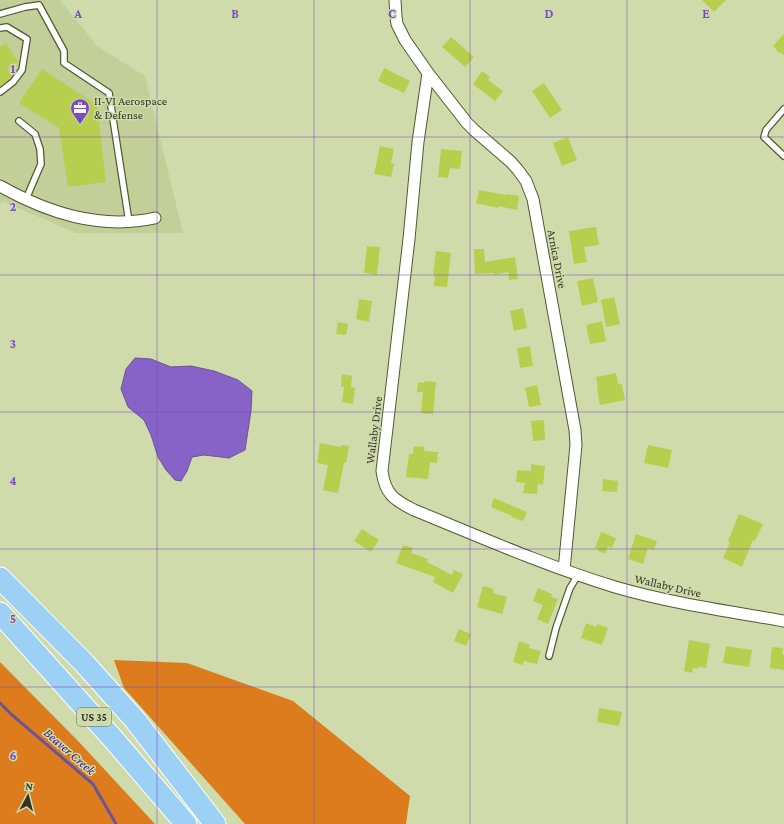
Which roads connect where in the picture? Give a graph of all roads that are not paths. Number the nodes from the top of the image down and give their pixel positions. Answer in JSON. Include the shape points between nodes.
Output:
{"nodes":[{"id":1,"x":395,"y":0,"type":"edge"},
{"id":2,"x":0,"y":14,"type":"edge"},
{"id":3,"x":0,"y":28,"type":"edge"},
{"id":4,"x":428,"y":73,"type":"junction"},
{"id":5,"x":0,"y":92,"type":"edge"},
{"id":6,"x":784,"y":109,"type":"edge"},
{"id":7,"x":19,"y":121,"type":"dead end"},
{"id":8,"x":784,"y":156,"type":"edge"},
{"id":9,"x":0,"y":186,"type":"edge"},
{"id":10,"x":26,"y":200,"type":"junction"},
{"id":11,"x":155,"y":218,"type":"dead end"},
{"id":12,"x":129,"y":222,"type":"junction"},
{"id":13,"x":564,"y":570,"type":"junction"},
{"id":14,"x":578,"y":574,"type":"junction"},
{"id":15,"x":0,"y":578,"type":"edge"},
{"id":16,"x":0,"y":613,"type":"edge"},
{"id":17,"x":784,"y":621,"type":"edge"},
{"id":18,"x":549,"y":656,"type":"dead end"},
{"id":19,"x":186,"y":824,"type":"edge"},
{"id":20,"x":215,"y":824,"type":"edge"}],
"edges":[{"from":1,"to":4,"type":"street","name":"Arnica Drive","via":[[397,24],[410,49]]},
{"from":2,"to":12,"type":"lane","via":[[39,6],[64,51],[64,63],[109,93]]},
{"from":3,"to":5,"type":"lane","via":[[7,27],[27,39],[22,70],[13,82]]},
{"from":4,"to":13,"type":"street","name":"Arnica Drive","via":[[467,123],[518,170],[533,199],[576,430]]},
{"from":4,"to":13,"type":"street","name":"Wallaby Drive","via":[[418,142],[383,480],[397,501],[414,510]]},
{"from":6,"to":8,"type":"lane","via":[[766,130],[764,137]]},
{"from":7,"to":10,"type":"lane","via":[[35,134],[40,149],[41,164]]},
{"from":9,"to":10,"type":"street"},
{"from":10,"to":12,"type":"street","via":[[92,220]]},
{"from":11,"to":12,"type":"street"},
{"from":13,"to":14,"type":"street","name":"Wallaby Drive"},
{"from":14,"to":17,"type":"street","name":"Wallaby Drive","via":[[653,597]]},
{"from":14,"to":18,"type":"lane","via":[[570,588]]},
{"from":15,"to":20,"type":"highway","number":"US 35","via":[[85,664],[135,720]]},
{"from":16,"to":19,"type":"highway","number":"US 35"}]}
